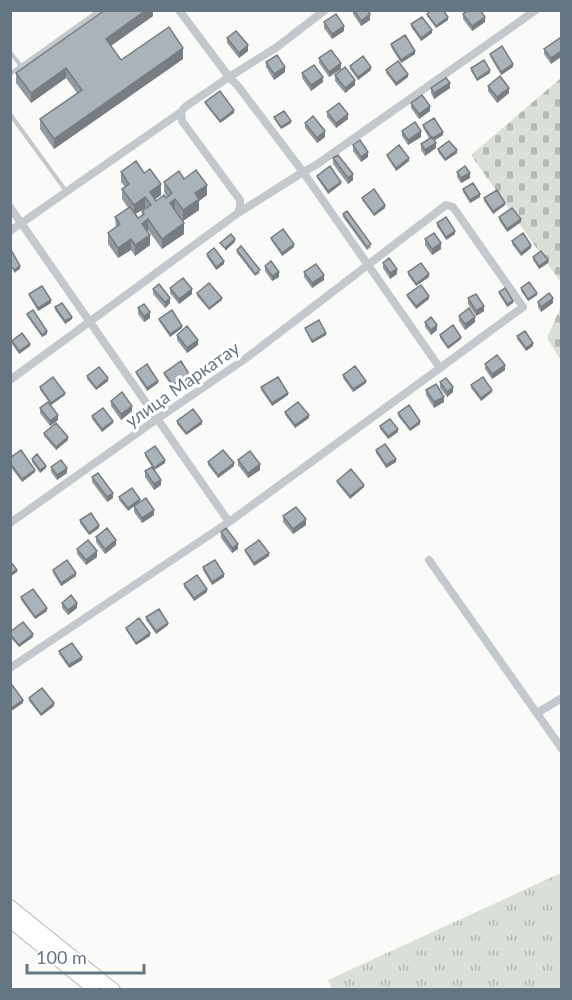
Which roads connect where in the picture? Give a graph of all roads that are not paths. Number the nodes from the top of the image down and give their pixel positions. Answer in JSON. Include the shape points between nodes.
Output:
{"nodes":[{"id":1,"x":100,"y":10,"type":"edge"},
{"id":2,"x":179,"y":10,"type":"edge"},
{"id":3,"x":326,"y":10,"type":"edge"},
{"id":4,"x":536,"y":10,"type":"edge"},
{"id":5,"x":10,"y":52,"type":"edge"},
{"id":6,"x":21,"y":66,"type":"junction"},
{"id":7,"x":10,"y":74,"type":"edge"},
{"id":8,"x":229,"y":77,"type":"junction"},
{"id":9,"x":181,"y":112,"type":"junction"},
{"id":10,"x":10,"y":114,"type":"edge"},
{"id":11,"x":303,"y":172,"type":"junction"},
{"id":12,"x":66,"y":191,"type":"junction"},
{"id":13,"x":10,"y":207,"type":"edge"},
{"id":14,"x":238,"y":213,"type":"junction"},
{"id":15,"x":21,"y":222,"type":"junction"},
{"id":16,"x":10,"y":231,"type":"edge"},
{"id":17,"x":368,"y":265,"type":"junction"},
{"id":18,"x":90,"y":322,"type":"junction"},
{"id":19,"x":440,"y":368,"type":"junction"},
{"id":20,"x":10,"y":380,"type":"edge"},
{"id":21,"x":157,"y":419,"type":"junction"},
{"id":22,"x":229,"y":522,"type":"junction"},
{"id":23,"x":10,"y":523,"type":"edge"},
{"id":24,"x":429,"y":560,"type":"dead end"},
{"id":25,"x":12,"y":665,"type":"edge"},
{"id":26,"x":561,"y":698,"type":"edge"},
{"id":27,"x":537,"y":713,"type":"junction"},
{"id":28,"x":561,"y":748,"type":"edge"},
{"id":29,"x":10,"y":906,"type":"edge"},
{"id":30,"x":10,"y":921,"type":"edge"},
{"id":31,"x":95,"y":990,"type":"edge"},
{"id":32,"x":114,"y":990,"type":"edge"}],
"edges":[{"from":1,"to":6,"type":"lane"},
{"from":2,"to":8,"type":"street"},
{"from":3,"to":8,"type":"street"},
{"from":4,"to":11,"type":"street"},
{"from":5,"to":6,"type":"lane"},
{"from":6,"to":7,"type":"lane"},
{"from":8,"to":9,"type":"street"},
{"from":8,"to":11,"type":"street"},
{"from":9,"to":12,"type":"street"},
{"from":9,"to":14,"type":"street","via":[[182,121],[240,200]]},
{"from":10,"to":12,"type":"lane"},
{"from":11,"to":14,"type":"street"},
{"from":11,"to":17,"type":"street"},
{"from":12,"to":15,"type":"street"},
{"from":13,"to":15,"type":"street"},
{"from":14,"to":18,"type":"street"},
{"from":15,"to":16,"type":"street"},
{"from":15,"to":18,"type":"street"},
{"from":17,"to":19,"type":"street"},
{"from":17,"to":19,"type":"street","name":"улица Маркатау","via":[[446,205],[453,207],[517,298],[523,307],[519,311]]},
{"from":17,"to":21,"type":"street","name":"улица Маркатау","via":[[245,359]]},
{"from":18,"to":20,"type":"street"},
{"from":18,"to":21,"type":"street"},
{"from":19,"to":22,"type":"street"},
{"from":21,"to":22,"type":"street"},
{"from":21,"to":23,"type":"street","name":"улица Маркатау"},
{"from":22,"to":25,"type":"street"},
{"from":24,"to":27,"type":"street"},
{"from":26,"to":27,"type":"street"},
{"from":27,"to":28,"type":"street"},
{"from":29,"to":32,"type":"main road"},
{"from":30,"to":31,"type":"main road"}]}
